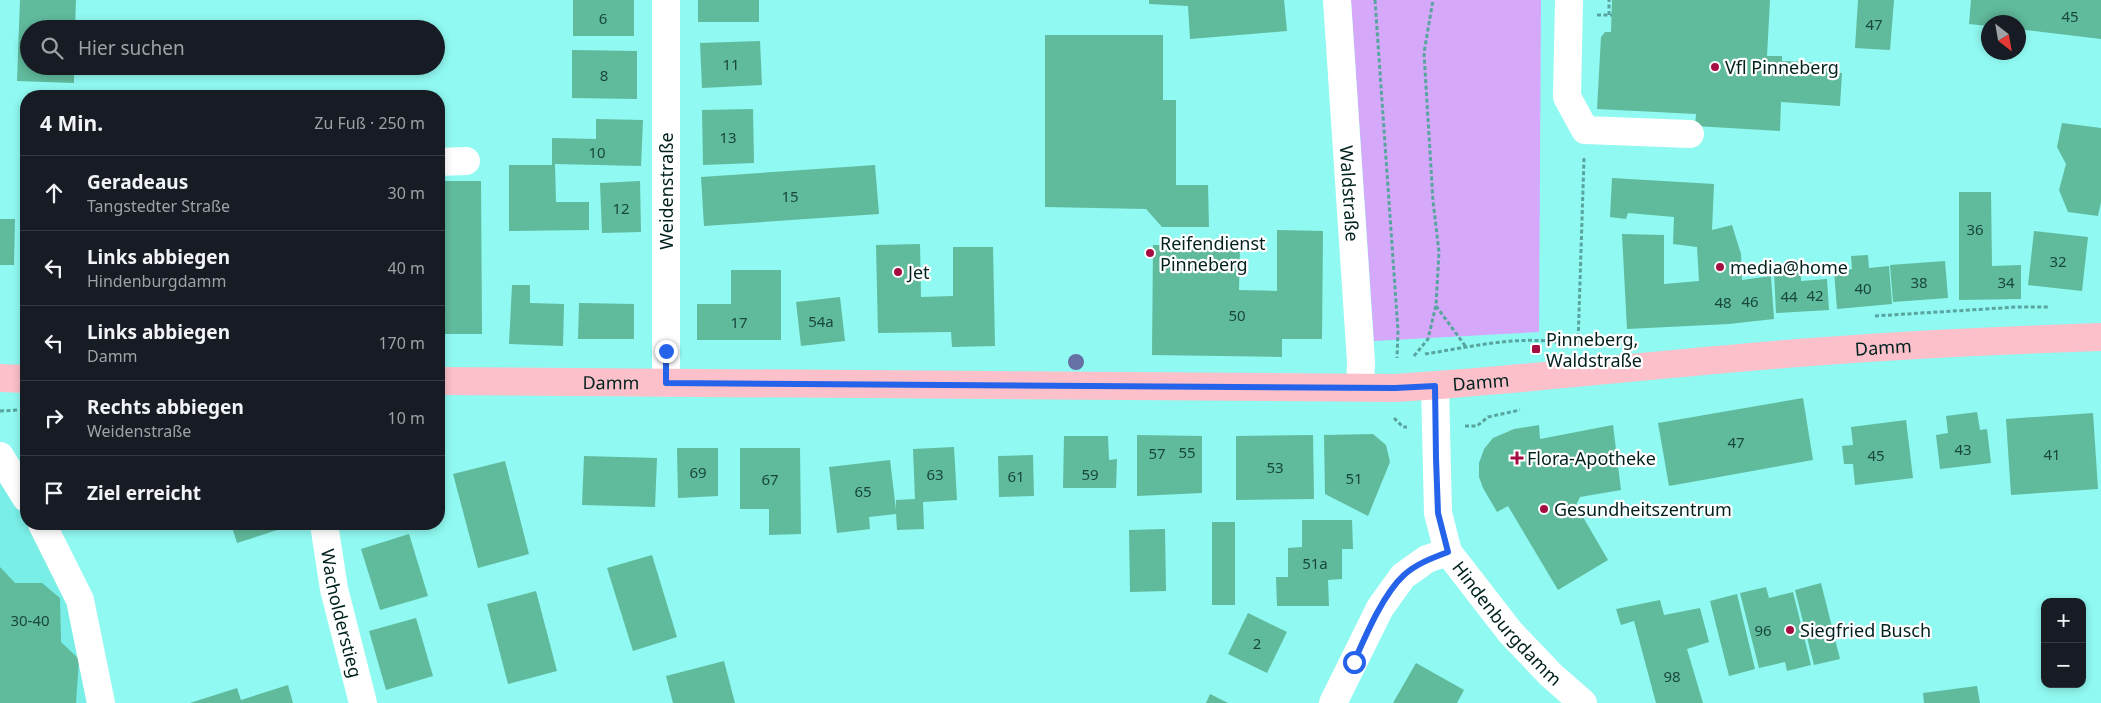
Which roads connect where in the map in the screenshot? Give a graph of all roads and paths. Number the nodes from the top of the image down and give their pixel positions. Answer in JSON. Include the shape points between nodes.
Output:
{"nodes":[{"id":1,"x":666,"y":0,"type":"edge"},
{"id":2,"x":1337,"y":0,"type":"edge"},
{"id":3,"x":1375,"y":0,"type":"edge"},
{"id":4,"x":1433,"y":0,"type":"edge"},
{"id":5,"x":1569,"y":0,"type":"edge"},
{"id":6,"x":1610,"y":0,"type":"edge"},
{"id":7,"x":1608,"y":15,"type":"dead end"},
{"id":8,"x":1585,"y":130,"type":"junction"},
{"id":9,"x":1690,"y":134,"type":"dead end"},
{"id":10,"x":466,"y":161,"type":"dead end"},
{"id":11,"x":445,"y":162,"type":"edge"},
{"id":12,"x":1436,"y":306,"type":"junction"},
{"id":13,"x":2101,"y":337,"type":"edge"},
{"id":14,"x":1578,"y":346,"type":"dead end"},
{"id":15,"x":1414,"y":356,"type":"junction"},
{"id":16,"x":0,"y":378,"type":"edge"},
{"id":17,"x":20,"y":379,"type":"edge"},
{"id":18,"x":445,"y":381,"type":"edge"},
{"id":19,"x":666,"y":383,"type":"junction"},
{"id":20,"x":1435,"y":386,"type":"junction"},
{"id":21,"x":1360,"y":387,"type":"junction"},
{"id":22,"x":20,"y":410,"type":"edge"},
{"id":23,"x":0,"y":411,"type":"edge"},
{"id":24,"x":1392,"y":416,"type":"dead end"},
{"id":25,"x":1488,"y":418,"type":"dead end"},
{"id":26,"x":1477,"y":426,"type":"dead end"},
{"id":27,"x":1403,"y":427,"type":"dead end"},
{"id":28,"x":0,"y":456,"type":"edge"},
{"id":29,"x":20,"y":488,"type":"edge"},
{"id":30,"x":45,"y":530,"type":"edge"},
{"id":31,"x":325,"y":530,"type":"edge"},
{"id":32,"x":1448,"y":552,"type":"junction"},
{"id":33,"x":101,"y":703,"type":"edge"},
{"id":34,"x":363,"y":703,"type":"edge"},
{"id":35,"x":1333,"y":703,"type":"edge"},
{"id":36,"x":1583,"y":703,"type":"edge"}],
"edges":[{"from":1,"to":19,"type":"street","name":"Weidenstraße"},
{"from":2,"to":21,"type":"street","name":"Waldstraße"},
{"from":3,"to":15,"type":"path","via":[[1398,331],[1397,359]]},
{"from":4,"to":12,"type":"path","via":[[1424,53],[1432,201],[1439,252]]},
{"from":5,"to":8,"type":"street","via":[[1567,97]]},
{"from":6,"to":7,"type":"path"},
{"from":8,"to":9,"type":"street"},
{"from":8,"to":14,"type":"path"},
{"from":10,"to":11,"type":"street"},
{"from":12,"to":15,"type":"path","via":[[1428,339]]},
{"from":12,"to":15,"type":"path","via":[[1466,347]]},
{"from":13,"to":20,"type":"main road","name":"Damm","via":[[1825,350]]},
{"from":16,"to":17,"type":"main road"},
{"from":18,"to":19,"type":"main road","name":"Damm"},
{"from":19,"to":21,"type":"main road","name":"Damm"},
{"from":20,"to":21,"type":"main road","name":"Damm"},
{"from":20,"to":32,"type":"street","name":"Hindenburgdamm","via":[[1438,513]]},
{"from":22,"to":23,"type":"path"},
{"from":24,"to":27,"type":"path"},
{"from":25,"to":26,"type":"path"},
{"from":28,"to":29,"type":"street"},
{"from":30,"to":33,"type":"street","via":[[80,600]]},
{"from":31,"to":34,"type":"street","name":"Wacholderstieg","via":[[334,589]]},
{"from":32,"to":35,"type":"street","via":[[1427,559],[1403,576],[1380,608]]},
{"from":32,"to":36,"type":"street","name":"Hindenburgdamm","via":[[1510,632]]}]}
